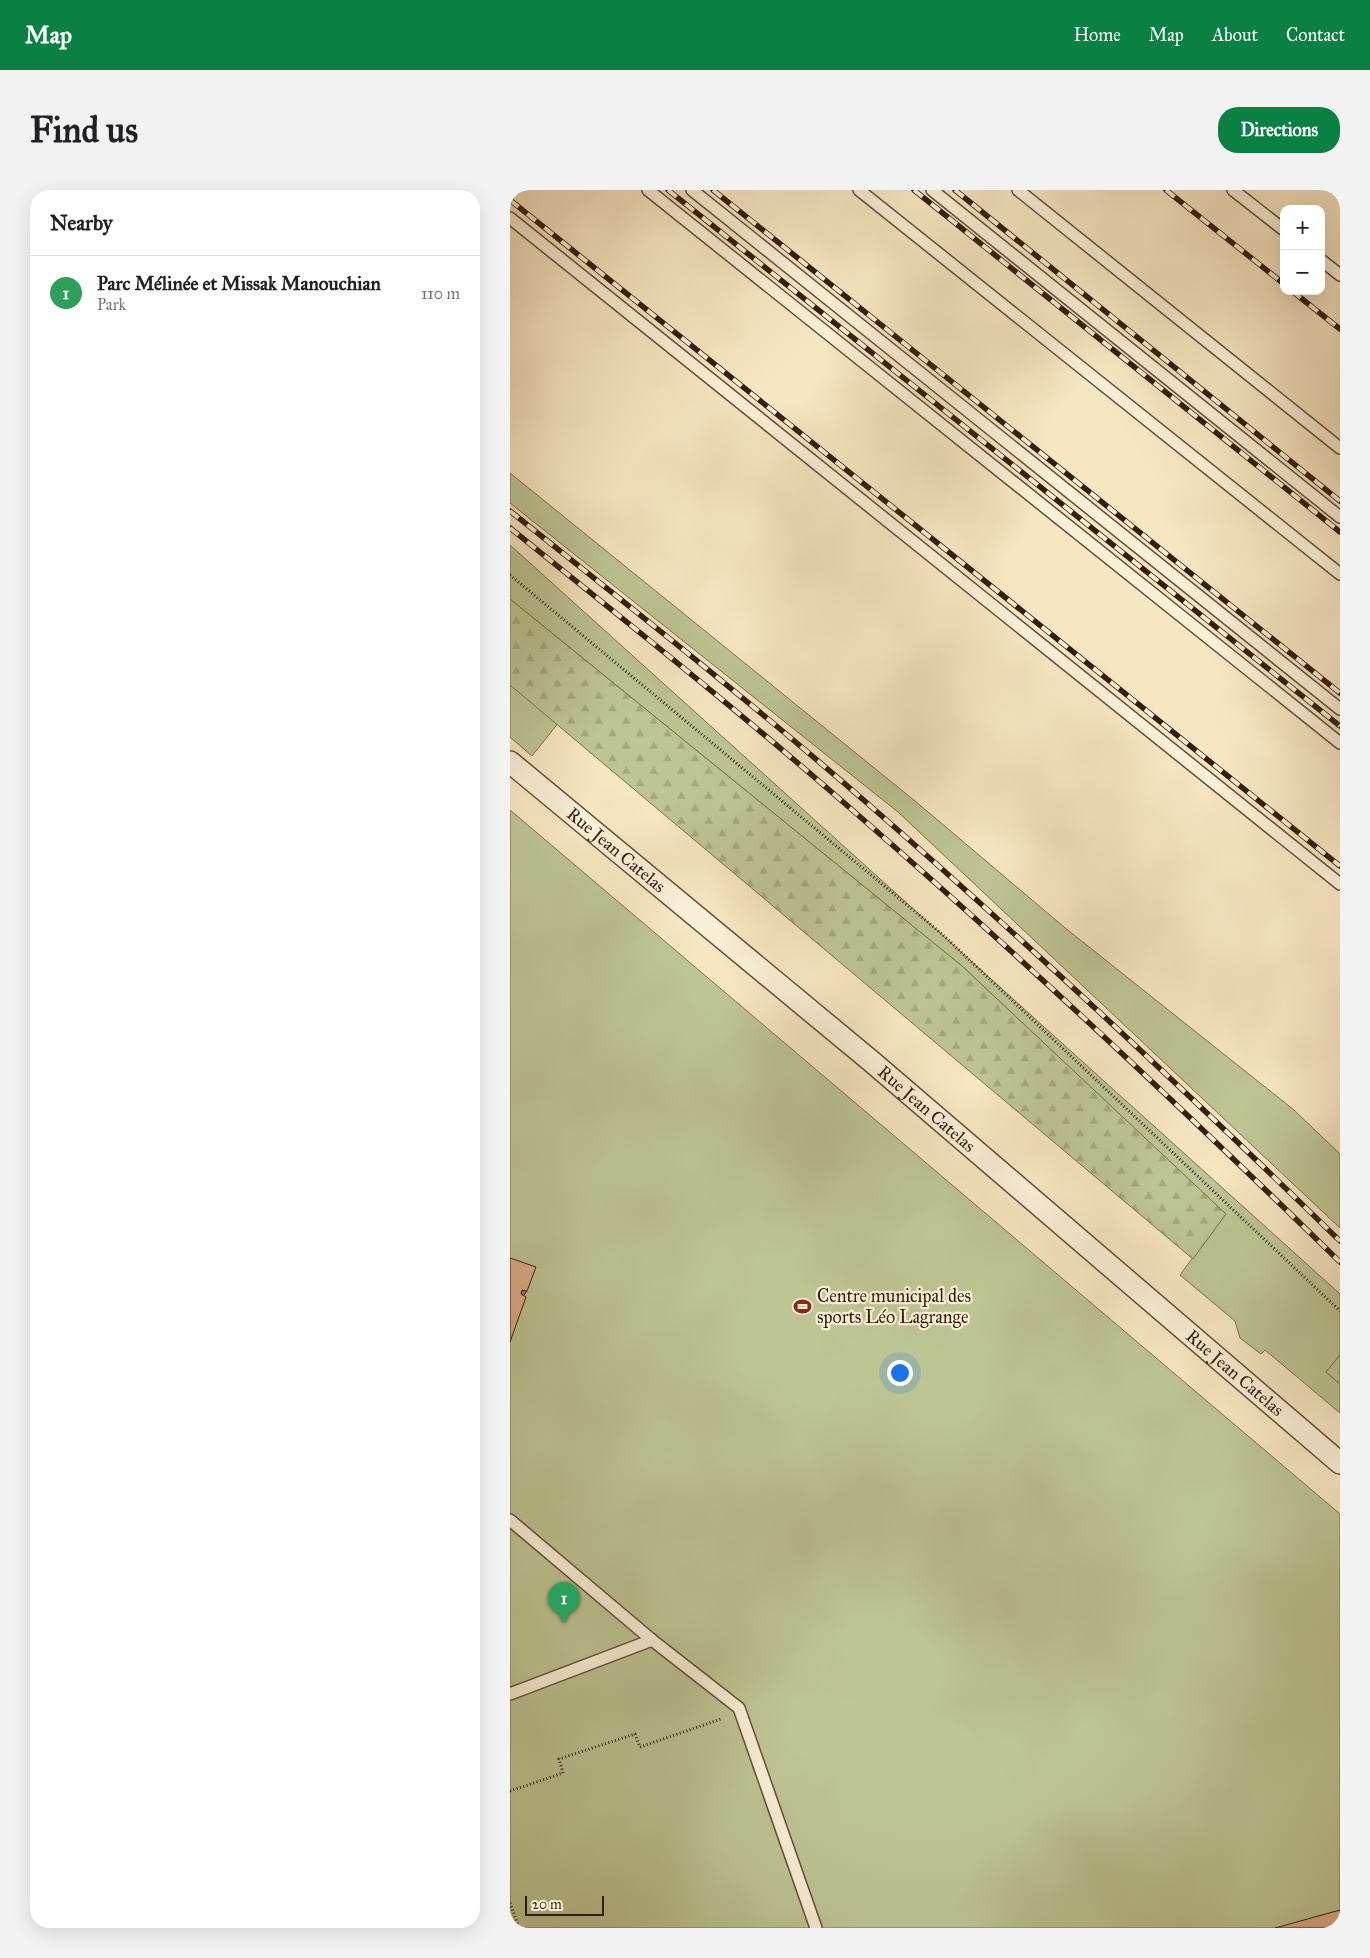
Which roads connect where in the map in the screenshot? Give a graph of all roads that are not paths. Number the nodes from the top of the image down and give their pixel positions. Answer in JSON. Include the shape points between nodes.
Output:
{"nodes":[{"id":1,"x":648,"y":190,"type":"edge"},
{"id":2,"x":692,"y":190,"type":"edge"},
{"id":3,"x":860,"y":190,"type":"edge"},
{"id":4,"x":932,"y":190,"type":"edge"},
{"id":5,"x":1018,"y":190,"type":"edge"},
{"id":6,"x":1233,"y":190,"type":"edge"},
{"id":7,"x":510,"y":218,"type":"edge"},
{"id":8,"x":1280,"y":227,"type":"edge"},
{"id":9,"x":1325,"y":263,"type":"edge"},
{"id":10,"x":1340,"y":275,"type":"edge"},
{"id":11,"x":1340,"y":448,"type":"edge"},
{"id":12,"x":1340,"y":517,"type":"edge"},
{"id":13,"x":1340,"y":574,"type":"edge"},
{"id":14,"x":1340,"y":710,"type":"edge"},
{"id":15,"x":1340,"y":743,"type":"edge"},
{"id":16,"x":510,"y":762,"type":"edge"},
{"id":17,"x":1340,"y":884,"type":"edge"},
{"id":18,"x":1340,"y":1463,"type":"edge"},
{"id":19,"x":510,"y":1520,"type":"edge"},
{"id":20,"x":652,"y":1640,"type":"junction"},
{"id":21,"x":510,"y":1694,"type":"edge"},
{"id":22,"x":816,"y":1928,"type":"edge"}],
"edges":[{"from":1,"to":15,"type":"lane"},
{"from":2,"to":14,"type":"lane"},
{"from":3,"to":13,"type":"lane"},
{"from":4,"to":12,"type":"lane"},
{"from":5,"to":11,"type":"lane"},
{"from":6,"to":8,"type":"lane"},
{"from":7,"to":17,"type":"lane"},
{"from":9,"to":10,"type":"lane"},
{"from":16,"to":18,"type":"street","name":"Rue Jean Catelas","via":[[871,1061]]},
{"from":19,"to":20,"type":"lane"},
{"from":20,"to":21,"type":"lane"},
{"from":20,"to":22,"type":"lane","via":[[739,1708]]}]}
